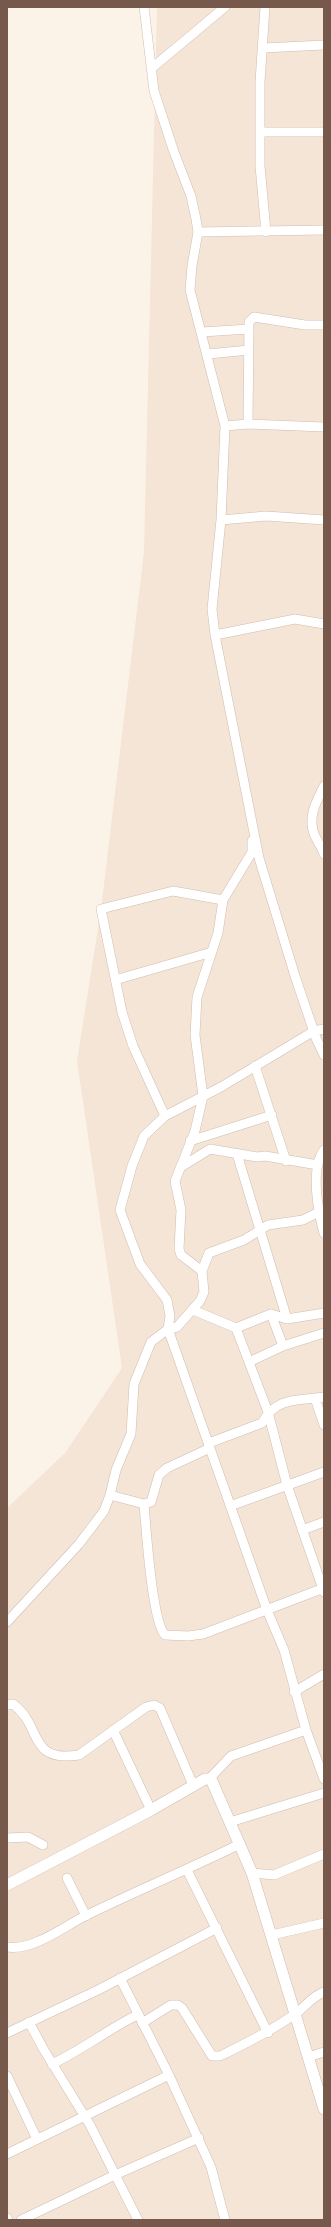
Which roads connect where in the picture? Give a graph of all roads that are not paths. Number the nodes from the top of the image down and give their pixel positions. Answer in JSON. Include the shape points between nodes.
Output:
{"nodes":[{"id":1,"x":144,"y":7,"type":"edge"},
{"id":2,"x":225,"y":7,"type":"edge"},
{"id":3,"x":266,"y":7,"type":"edge"},
{"id":4,"x":324,"y":45,"type":"edge"},
{"id":5,"x":262,"y":48,"type":"junction"},
{"id":6,"x":152,"y":68,"type":"junction"},
{"id":7,"x":261,"y":132,"type":"junction"},
{"id":8,"x":324,"y":132,"type":"edge"},
{"id":9,"x":324,"y":230,"type":"edge"},
{"id":10,"x":198,"y":232,"type":"junction"},
{"id":11,"x":266,"y":232,"type":"junction"},
{"id":12,"x":324,"y":325,"type":"edge"},
{"id":13,"x":249,"y":329,"type":"junction"},
{"id":14,"x":202,"y":332,"type":"junction"},
{"id":15,"x":249,"y":350,"type":"junction"},
{"id":16,"x":208,"y":354,"type":"junction"},
{"id":17,"x":248,"y":424,"type":"junction"},
{"id":18,"x":225,"y":426,"type":"junction"},
{"id":19,"x":324,"y":427,"type":"edge"},
{"id":20,"x":221,"y":520,"type":"junction"},
{"id":21,"x":324,"y":520,"type":"edge"},
{"id":22,"x":324,"y":624,"type":"edge"},
{"id":23,"x":215,"y":635,"type":"junction"},
{"id":24,"x":324,"y":786,"type":"edge"},
{"id":25,"x":252,"y":826,"type":"junction"},
{"id":26,"x":324,"y":854,"type":"edge"},
{"id":27,"x":223,"y":900,"type":"junction"},
{"id":28,"x":212,"y":952,"type":"junction"},
{"id":29,"x":115,"y":980,"type":"junction"},
{"id":30,"x":324,"y":1029,"type":"edge"},
{"id":31,"x":314,"y":1031,"type":"junction"},
{"id":32,"x":324,"y":1055,"type":"edge"},
{"id":33,"x":255,"y":1066,"type":"junction"},
{"id":34,"x":203,"y":1096,"type":"junction"},
{"id":35,"x":272,"y":1115,"type":"junction"},
{"id":36,"x":165,"y":1116,"type":"junction"},
{"id":37,"x":190,"y":1141,"type":"junction"},
{"id":38,"x":324,"y":1150,"type":"edge"},
{"id":39,"x":236,"y":1154,"type":"junction"},
{"id":40,"x":286,"y":1161,"type":"junction"},
{"id":41,"x":318,"y":1165,"type":"junction"},
{"id":42,"x":181,"y":1167,"type":"junction"},
{"id":43,"x":321,"y":1192,"type":"edge"},
{"id":44,"x":319,"y":1212,"type":"junction"},
{"id":45,"x":260,"y":1229,"type":"junction"},
{"id":46,"x":324,"y":1233,"type":"edge"},
{"id":47,"x":202,"y":1271,"type":"junction"},
{"id":48,"x":192,"y":1310,"type":"junction"},
{"id":49,"x":324,"y":1313,"type":"edge"},
{"id":50,"x":271,"y":1314,"type":"junction"},
{"id":51,"x":287,"y":1319,"type":"junction"},
{"id":52,"x":236,"y":1328,"type":"junction"},
{"id":53,"x":168,"y":1329,"type":"junction"},
{"id":54,"x":324,"y":1333,"type":"edge"},
{"id":55,"x":282,"y":1346,"type":"junction"},
{"id":56,"x":249,"y":1362,"type":"junction"},
{"id":57,"x":320,"y":1397,"type":"edge"},
{"id":58,"x":268,"y":1412,"type":"junction"},
{"id":59,"x":324,"y":1425,"type":"edge"},
{"id":60,"x":209,"y":1446,"type":"junction"},
{"id":61,"x":324,"y":1472,"type":"edge"},
{"id":62,"x":287,"y":1485,"type":"junction"},
{"id":63,"x":110,"y":1495,"type":"junction"},
{"id":64,"x":144,"y":1504,"type":"junction"},
{"id":65,"x":230,"y":1506,"type":"junction"},
{"id":66,"x":324,"y":1522,"type":"edge"},
{"id":67,"x":302,"y":1530,"type":"junction"},
{"id":68,"x":324,"y":1590,"type":"edge"},
{"id":69,"x":267,"y":1610,"type":"junction"},
{"id":70,"x":7,"y":1622,"type":"edge"},
{"id":71,"x":324,"y":1674,"type":"edge"},
{"id":72,"x":294,"y":1692,"type":"junction"},
{"id":73,"x":7,"y":1705,"type":"edge"},
{"id":74,"x":113,"y":1730,"type":"junction"},
{"id":75,"x":306,"y":1730,"type":"junction"},
{"id":76,"x":210,"y":1778,"type":"junction"},
{"id":77,"x":324,"y":1779,"type":"edge"},
{"id":78,"x":193,"y":1785,"type":"junction"},
{"id":79,"x":324,"y":1793,"type":"edge"},
{"id":80,"x":151,"y":1810,"type":"junction"},
{"id":81,"x":230,"y":1822,"type":"junction"},
{"id":82,"x":7,"y":1838,"type":"edge"},
{"id":83,"x":240,"y":1844,"type":"junction"},
{"id":84,"x":43,"y":1845,"type":"dead end"},
{"id":85,"x":324,"y":1854,"type":"edge"},
{"id":86,"x":187,"y":1870,"type":"junction"},
{"id":87,"x":252,"y":1873,"type":"junction"},
{"id":88,"x":67,"y":1878,"type":"dead end"},
{"id":89,"x":7,"y":1885,"type":"edge"},
{"id":90,"x":86,"y":1916,"type":"junction"},
{"id":91,"x":324,"y":1923,"type":"edge"},
{"id":92,"x":217,"y":1928,"type":"junction"},
{"id":93,"x":272,"y":1935,"type":"junction"},
{"id":94,"x":7,"y":1946,"type":"edge"},
{"id":95,"x":120,"y":1978,"type":"junction"},
{"id":96,"x":324,"y":1992,"type":"edge"},
{"id":97,"x":295,"y":2014,"type":"junction"},
{"id":98,"x":140,"y":2019,"type":"junction"},
{"id":99,"x":29,"y":2022,"type":"junction"},
{"id":100,"x":7,"y":2033,"type":"edge"},
{"id":101,"x":268,"y":2033,"type":"junction"},
{"id":102,"x":324,"y":2052,"type":"edge"},
{"id":103,"x":308,"y":2057,"type":"junction"},
{"id":104,"x":52,"y":2064,"type":"junction"},
{"id":105,"x":169,"y":2075,"type":"junction"},
{"id":106,"x":7,"y":2076,"type":"edge"},
{"id":107,"x":324,"y":2108,"type":"edge"},
{"id":108,"x":84,"y":2115,"type":"junction"},
{"id":109,"x":199,"y":2138,"type":"junction"},
{"id":110,"x":37,"y":2139,"type":"junction"},
{"id":111,"x":7,"y":2154,"type":"edge"},
{"id":112,"x":115,"y":2175,"type":"junction"},
{"id":113,"x":21,"y":2220,"type":"edge"},
{"id":114,"x":138,"y":2220,"type":"edge"},
{"id":115,"x":225,"y":2220,"type":"edge"}],
"edges":[{"from":1,"to":6,"type":"street","via":[[145,31]]},
{"from":2,"to":6,"type":"street"},
{"from":3,"to":5,"type":"street"},
{"from":4,"to":5,"type":"street"},
{"from":5,"to":7,"type":"street"},
{"from":6,"to":10,"type":"street","via":[[154,90],[191,196]]},
{"from":7,"to":8,"type":"street"},
{"from":7,"to":11,"type":"street","via":[[261,178]]},
{"from":9,"to":11,"type":"street"},
{"from":10,"to":11,"type":"street"},
{"from":10,"to":14,"type":"street","via":[[190,290]]},
{"from":12,"to":13,"type":"street","via":[[305,325],[254,317],[249,322]]},
{"from":13,"to":14,"type":"street"},
{"from":13,"to":15,"type":"street"},
{"from":14,"to":16,"type":"street"},
{"from":15,"to":16,"type":"street"},
{"from":15,"to":17,"type":"street"},
{"from":16,"to":18,"type":"street"},
{"from":17,"to":18,"type":"street"},
{"from":17,"to":19,"type":"street"},
{"from":18,"to":20,"type":"street"},
{"from":20,"to":21,"type":"street","via":[[266,516]]},
{"from":20,"to":23,"type":"street","via":[[212,609]]},
{"from":22,"to":23,"type":"street","via":[[295,619]]},
{"from":23,"to":25,"type":"street"},
{"from":24,"to":26,"type":"street","via":[[312,808],[315,835]]},
{"from":25,"to":27,"type":"street","via":[[252,852]]},
{"from":25,"to":31,"type":"street","via":[[259,858]]},
{"from":27,"to":28,"type":"street"},
{"from":27,"to":29,"type":"street","via":[[172,891],[101,909]]},
{"from":28,"to":29,"type":"street"},
{"from":28,"to":34,"type":"street","via":[[197,997],[195,1014],[195,1035]]},
{"from":29,"to":36,"type":"street","via":[[133,1046]]},
{"from":30,"to":31,"type":"street"},
{"from":31,"to":32,"type":"street"},
{"from":31,"to":33,"type":"street"},
{"from":33,"to":34,"type":"street"},
{"from":33,"to":35,"type":"street"},
{"from":34,"to":36,"type":"street"},
{"from":34,"to":37,"type":"street","via":[[200,1115]]},
{"from":35,"to":37,"type":"street"},
{"from":35,"to":40,"type":"street"},
{"from":36,"to":53,"type":"street","via":[[144,1136],[120,1210],[140,1264],[167,1300],[170,1316]]},
{"from":37,"to":42,"type":"street"},
{"from":38,"to":41,"type":"street"},
{"from":39,"to":40,"type":"street","via":[[265,1156]]},
{"from":39,"to":42,"type":"street","via":[[210,1149]]},
{"from":39,"to":45,"type":"street"},
{"from":40,"to":41,"type":"street"},
{"from":41,"to":43,"type":"street"},
{"from":42,"to":47,"type":"street","via":[[175,1181],[181,1210],[179,1250],[181,1255]]},
{"from":43,"to":44,"type":"street"},
{"from":44,"to":45,"type":"street","via":[[303,1220],[278,1222]]},
{"from":44,"to":46,"type":"street"},
{"from":45,"to":47,"type":"street","via":[[244,1240],[209,1253]]},
{"from":45,"to":51,"type":"street"},
{"from":47,"to":48,"type":"street","via":[[204,1292]]},
{"from":48,"to":52,"type":"street"},
{"from":48,"to":53,"type":"street","via":[[177,1327]]},
{"from":49,"to":51,"type":"street"},
{"from":50,"to":51,"type":"street"},
{"from":50,"to":52,"type":"street"},
{"from":50,"to":55,"type":"street"},
{"from":52,"to":56,"type":"street"},
{"from":53,"to":60,"type":"street"},
{"from":53,"to":63,"type":"street","via":[[150,1342],[134,1384],[131,1434],[116,1470]]},
{"from":54,"to":55,"type":"street"},
{"from":55,"to":56,"type":"street"},
{"from":56,"to":58,"type":"street"},
{"from":57,"to":58,"type":"street","via":[[289,1400]]},
{"from":57,"to":59,"type":"street"},
{"from":58,"to":60,"type":"street","via":[[262,1423]]},
{"from":58,"to":62,"type":"street"},
{"from":60,"to":64,"type":"street","via":[[167,1468],[159,1475],[153,1500]]},
{"from":60,"to":65,"type":"street"},
{"from":61,"to":62,"type":"street"},
{"from":62,"to":65,"type":"street"},
{"from":62,"to":67,"type":"street"},
{"from":63,"to":64,"type":"street"},
{"from":63,"to":70,"type":"street","via":[[104,1512],[79,1544]]},
{"from":64,"to":69,"type":"street","via":[[151,1576],[160,1627],[165,1635],[203,1634]]},
{"from":65,"to":69,"type":"street"},
{"from":66,"to":67,"type":"street"},
{"from":67,"to":68,"type":"street"},
{"from":68,"to":69,"type":"street"},
{"from":69,"to":72,"type":"street","via":[[286,1654]]},
{"from":71,"to":72,"type":"street"},
{"from":72,"to":75,"type":"street"},
{"from":73,"to":74,"type":"street","via":[[13,1704],[22,1710],[39,1744],[56,1757],[79,1755]]},
{"from":74,"to":78,"type":"street","via":[[146,1707],[154,1705],[160,1708]]},
{"from":74,"to":80,"type":"street"},
{"from":75,"to":76,"type":"street","via":[[232,1756]]},
{"from":75,"to":77,"type":"street"},
{"from":76,"to":78,"type":"street"},
{"from":76,"to":81,"type":"street"},
{"from":78,"to":80,"type":"street"},
{"from":79,"to":81,"type":"street"},
{"from":80,"to":89,"type":"street"},
{"from":81,"to":83,"type":"street"},
{"from":82,"to":84,"type":"street","via":[[28,1837]]},
{"from":83,"to":86,"type":"street"},
{"from":83,"to":87,"type":"street"},
{"from":85,"to":87,"type":"street","via":[[274,1875]]},
{"from":86,"to":90,"type":"street"},
{"from":86,"to":92,"type":"street"},
{"from":87,"to":93,"type":"street"},
{"from":88,"to":90,"type":"street"},
{"from":90,"to":94,"type":"street","via":[[35,1942],[22,1946]]},
{"from":91,"to":93,"type":"street"},
{"from":92,"to":95,"type":"street"},
{"from":92,"to":101,"type":"street"},
{"from":93,"to":97,"type":"street"},
{"from":95,"to":98,"type":"street"},
{"from":95,"to":99,"type":"street"},
{"from":96,"to":97,"type":"street","via":[[305,2003]]},
{"from":97,"to":101,"type":"street"},
{"from":97,"to":103,"type":"street"},
{"from":98,"to":101,"type":"street","via":[[172,2005],[178,2005],[212,2056],[220,2056]]},
{"from":98,"to":104,"type":"street","via":[[114,2027]]},
{"from":98,"to":105,"type":"street"},
{"from":99,"to":100,"type":"street"},
{"from":99,"to":104,"type":"street"},
{"from":102,"to":103,"type":"street"},
{"from":103,"to":107,"type":"street"},
{"from":104,"to":108,"type":"street"},
{"from":105,"to":108,"type":"street"},
{"from":105,"to":109,"type":"street"},
{"from":106,"to":110,"type":"street"},
{"from":108,"to":110,"type":"street"},
{"from":108,"to":112,"type":"street"},
{"from":109,"to":112,"type":"street"},
{"from":109,"to":115,"type":"street","via":[[211,2167]]},
{"from":110,"to":111,"type":"street"},
{"from":112,"to":113,"type":"street"},
{"from":112,"to":114,"type":"street"}]}
